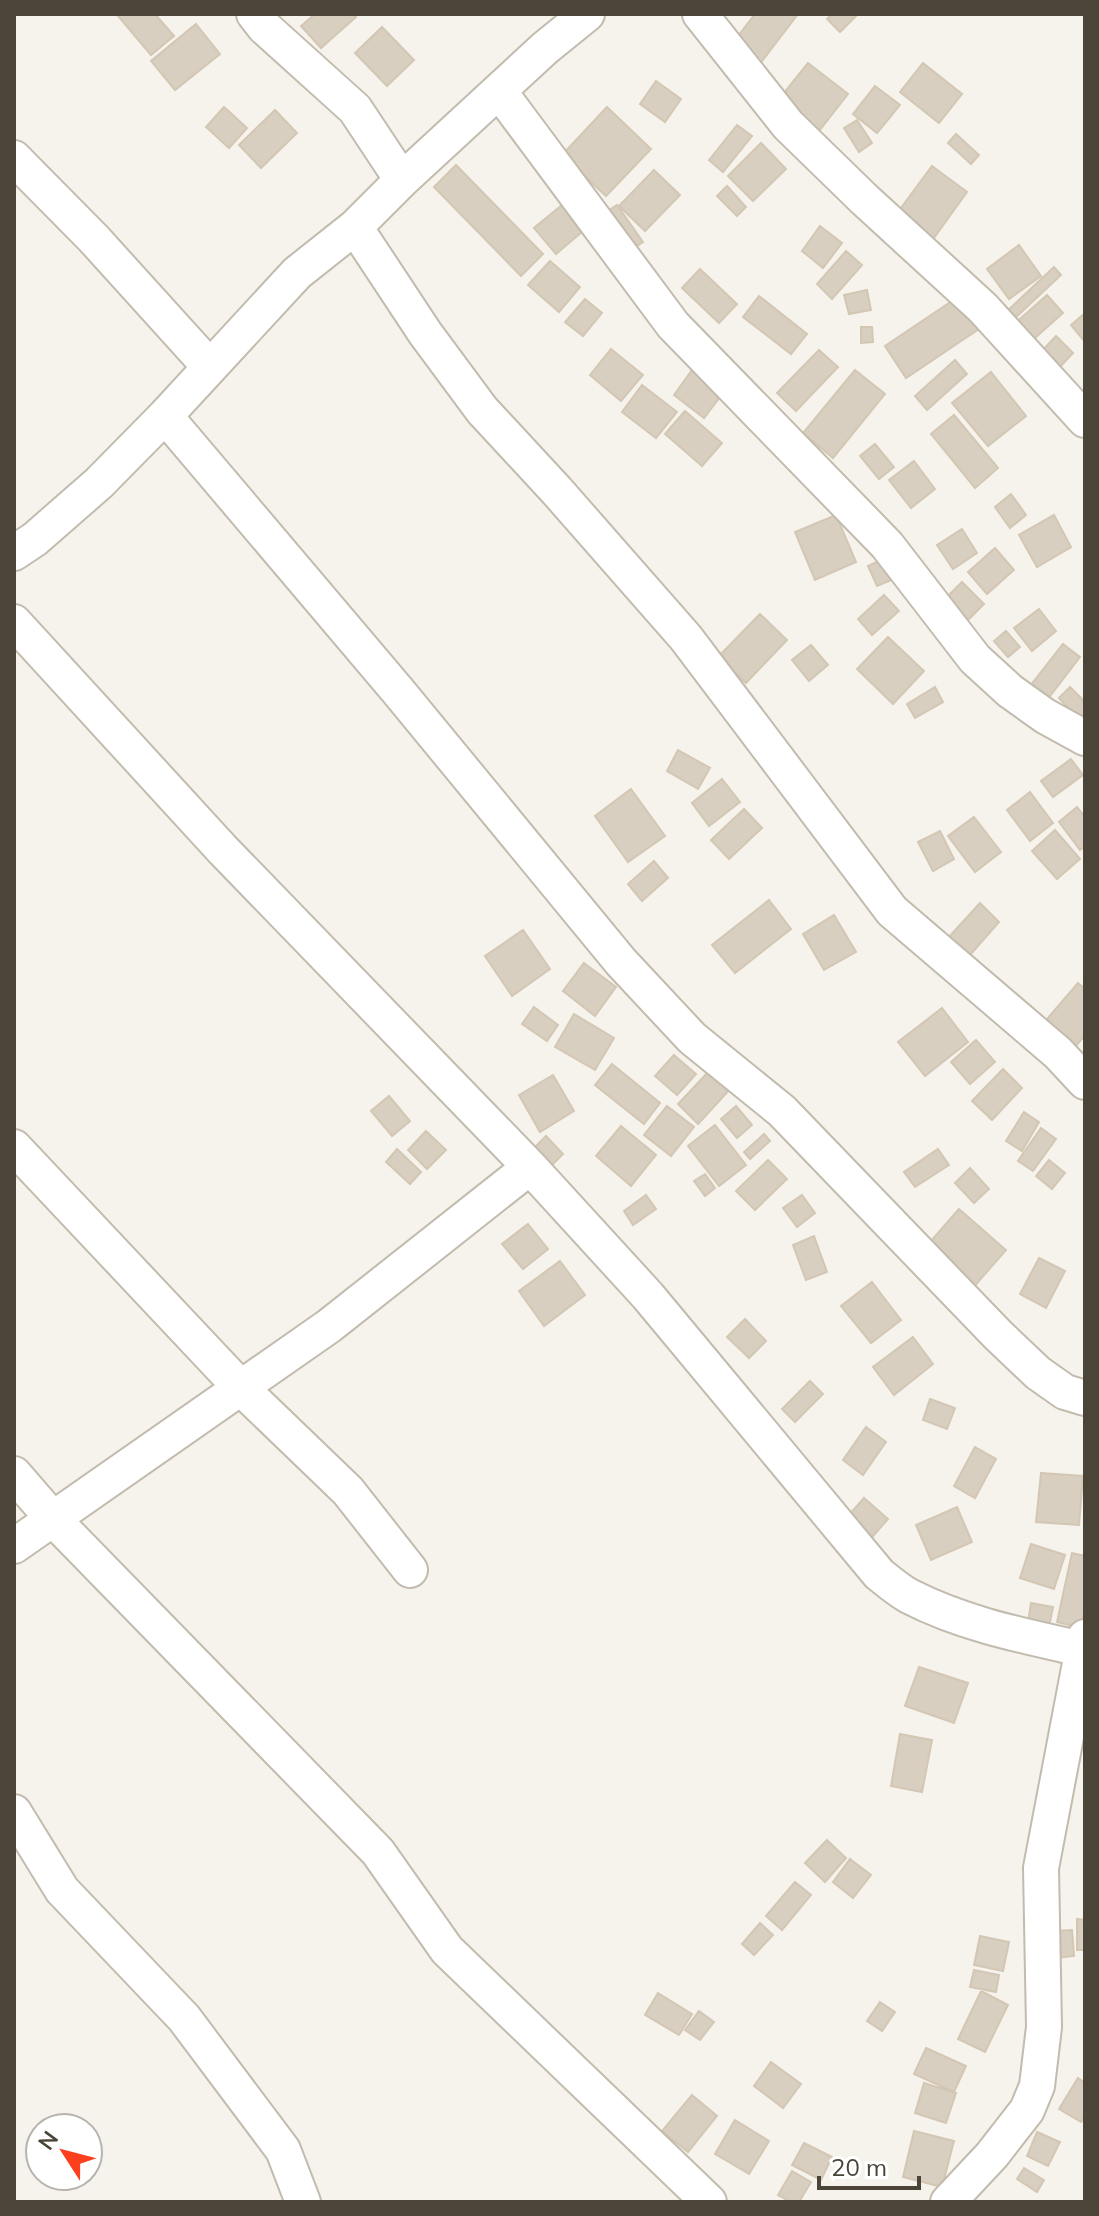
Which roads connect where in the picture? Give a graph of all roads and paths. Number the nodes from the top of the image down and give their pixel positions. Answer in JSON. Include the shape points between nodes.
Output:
{"nodes":[{"id":1,"x":254,"y":14,"type":"edge"},
{"id":2,"x":587,"y":14,"type":"edge"},
{"id":3,"x":700,"y":14,"type":"edge"},
{"id":4,"x":499,"y":91,"type":"junction"},
{"id":5,"x":14,"y":158,"type":"edge"},
{"id":6,"x":402,"y":180,"type":"junction"},
{"id":7,"x":355,"y":227,"type":"junction"},
{"id":8,"x":209,"y":366,"type":"junction"},
{"id":9,"x":165,"y":416,"type":"junction"},
{"id":10,"x":1085,"y":420,"type":"edge"},
{"id":11,"x":14,"y":553,"type":"edge"},
{"id":12,"x":14,"y":622,"type":"edge"},
{"id":13,"x":1085,"y":738,"type":"edge"},
{"id":14,"x":1085,"y":1082,"type":"edge"},
{"id":15,"x":14,"y":1147,"type":"edge"},
{"id":16,"x":530,"y":1167,"type":"junction"},
{"id":17,"x":241,"y":1388,"type":"junction"},
{"id":18,"x":1085,"y":1398,"type":"edge"},
{"id":19,"x":14,"y":1474,"type":"edge"},
{"id":20,"x":53,"y":1519,"type":"junction"},
{"id":21,"x":14,"y":1546,"type":"edge"},
{"id":22,"x":410,"y":1570,"type":"dead end"},
{"id":23,"x":1084,"y":1643,"type":"edge"},
{"id":24,"x":14,"y":1812,"type":"edge"},
{"id":25,"x":303,"y":2202,"type":"edge"},
{"id":26,"x":709,"y":2202,"type":"edge"},
{"id":27,"x":948,"y":2202,"type":"edge"}],
"edges":[{"from":1,"to":6,"type":"street","via":[[355,109]]},
{"from":2,"to":4,"type":"street"},
{"from":3,"to":10,"type":"street","via":[[788,125],[983,308]]},
{"from":4,"to":6,"type":"street"},
{"from":4,"to":13,"type":"street","via":[[673,325],[887,545],[975,659],[1010,691]]},
{"from":5,"to":8,"type":"street"},
{"from":6,"to":7,"type":"street"},
{"from":7,"to":8,"type":"street","via":[[297,273]]},
{"from":7,"to":14,"type":"street","via":[[482,410],[686,638],[892,911]]},
{"from":8,"to":9,"type":"street"},
{"from":9,"to":11,"type":"street","via":[[99,483]]},
{"from":9,"to":18,"type":"street","via":[[621,962],[692,1038],[782,1111],[1038,1373],[1065,1392]]},
{"from":12,"to":16,"type":"street","via":[[222,849]]},
{"from":15,"to":17,"type":"street"},
{"from":16,"to":17,"type":"street","via":[[329,1326]]},
{"from":16,"to":23,"type":"street","via":[[648,1296],[879,1574],[907,1595],[945,1612],[1011,1633]]},
{"from":17,"to":20,"type":"street"},
{"from":17,"to":22,"type":"street","via":[[348,1491]]},
{"from":19,"to":20,"type":"street"},
{"from":20,"to":21,"type":"street"},
{"from":20,"to":26,"type":"street","via":[[378,1852],[447,1950]]},
{"from":23,"to":27,"type":"street","via":[[1041,1868],[1044,2027],[1037,2086],[1027,2110]]},
{"from":24,"to":25,"type":"street","via":[[62,1890],[184,2018],[283,2150]]}]}
